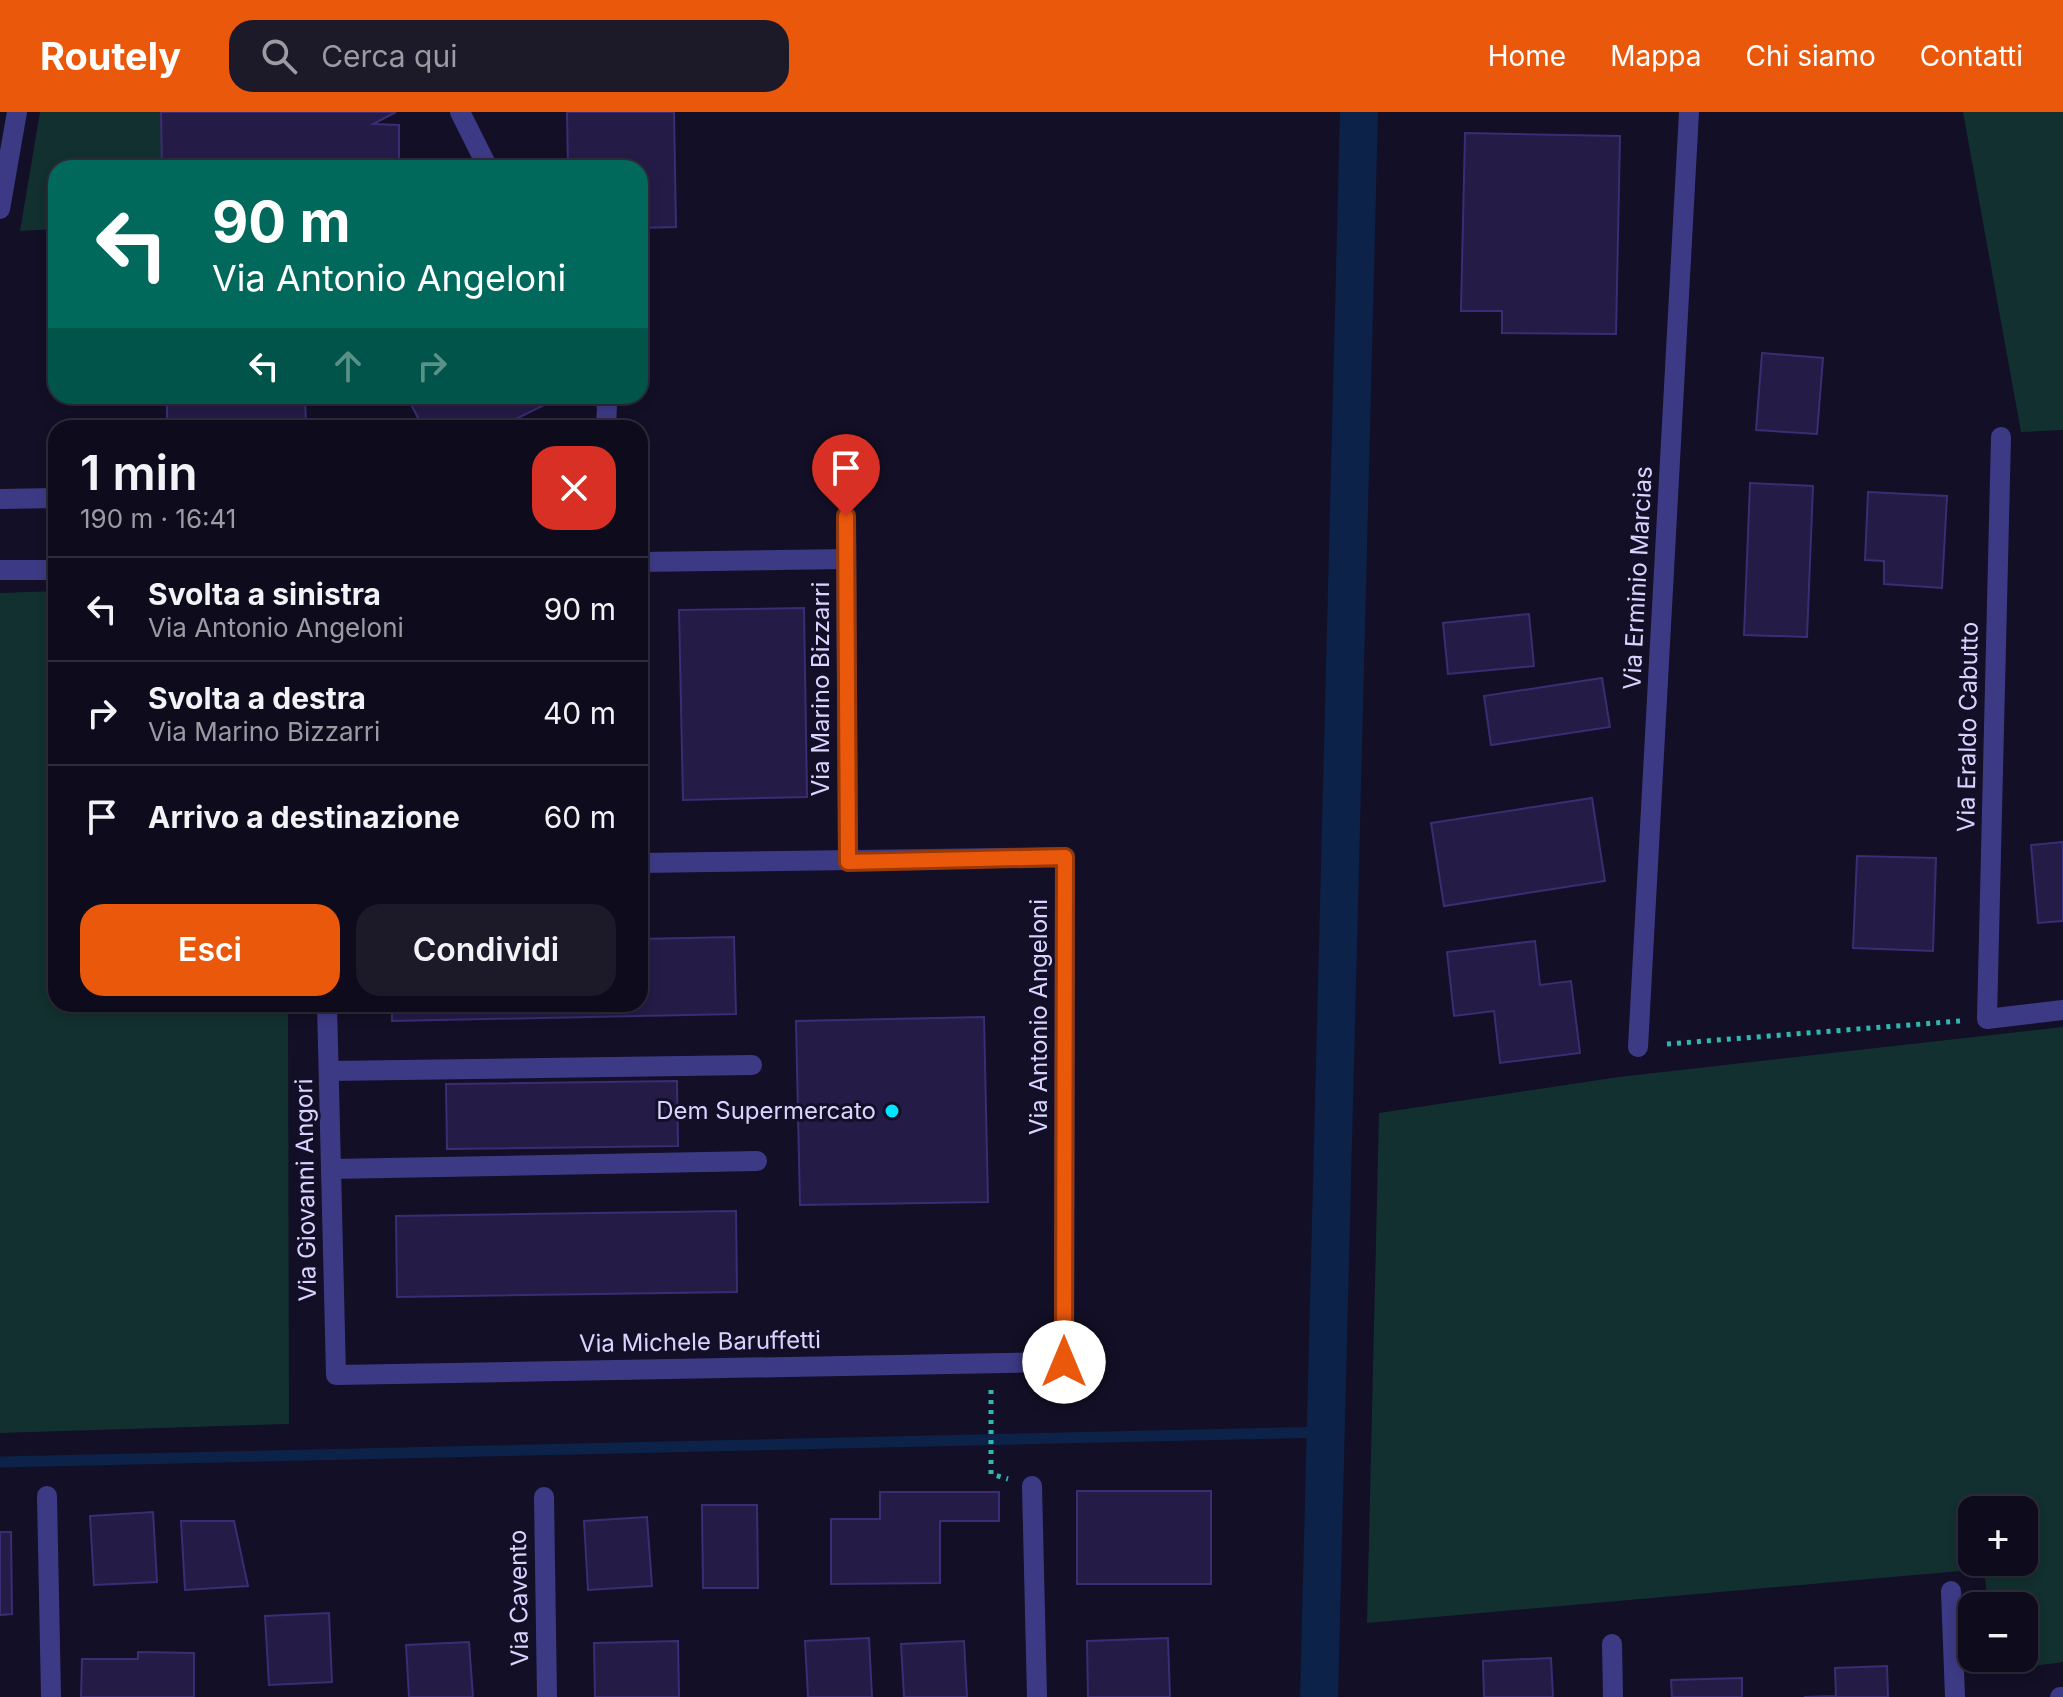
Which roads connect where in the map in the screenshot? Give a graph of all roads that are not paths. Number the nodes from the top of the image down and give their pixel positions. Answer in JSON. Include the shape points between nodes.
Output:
{"nodes":[{"id":1,"x":17,"y":112,"type":"edge"},
{"id":2,"x":460,"y":112,"type":"edge"},
{"id":3,"x":1689,"y":112,"type":"edge"},
{"id":4,"x":484,"y":160,"type":"edge"},
{"id":5,"x":0,"y":209,"type":"edge"},
{"id":6,"x":2001,"y":437,"type":"dead end"},
{"id":7,"x":48,"y":498,"type":"edge"},
{"id":8,"x":0,"y":499,"type":"edge"},
{"id":9,"x":846,"y":516,"type":"dead end"},
{"id":10,"x":846,"y":559,"type":"junction"},
{"id":11,"x":648,"y":562,"type":"edge"},
{"id":12,"x":0,"y":570,"type":"edge"},
{"id":13,"x":48,"y":570,"type":"edge"},
{"id":14,"x":848,"y":862,"type":"junction"},
{"id":15,"x":648,"y":863,"type":"edge"},
{"id":16,"x":2063,"y":1010,"type":"edge"},
{"id":17,"x":327,"y":1012,"type":"edge"},
{"id":18,"x":1638,"y":1047,"type":"road end"},
{"id":19,"x":752,"y":1065,"type":"dead end"},
{"id":20,"x":329,"y":1071,"type":"junction"},
{"id":21,"x":757,"y":1161,"type":"dead end"},
{"id":22,"x":331,"y":1169,"type":"junction"},
{"id":23,"x":1064,"y":1362,"type":"joint"},
{"id":24,"x":336,"y":1375,"type":"joint"},
{"id":25,"x":1032,"y":1486,"type":"dead end"},
{"id":26,"x":47,"y":1496,"type":"dead end"},
{"id":27,"x":544,"y":1497,"type":"dead end"},
{"id":28,"x":1951,"y":1591,"type":"dead end"},
{"id":29,"x":1612,"y":1644,"type":"dead end"},
{"id":30,"x":51,"y":1697,"type":"edge"},
{"id":31,"x":547,"y":1697,"type":"edge"},
{"id":32,"x":1037,"y":1697,"type":"edge"},
{"id":33,"x":1613,"y":1697,"type":"edge"},
{"id":34,"x":1955,"y":1697,"type":"edge"}],
"edges":[{"from":1,"to":5,"type":"street"},
{"from":2,"to":4,"type":"street"},
{"from":3,"to":18,"type":"street","name":"Via Erminio Marcias"},
{"from":6,"to":16,"type":"street","name":"Via Eraldo Cabutto","via":[[1987,1019]]},
{"from":7,"to":8,"type":"street"},
{"from":9,"to":10,"type":"street","name":"Via Marino Bizzarri"},
{"from":10,"to":11,"type":"street"},
{"from":10,"to":14,"type":"street","name":"Via Marino Bizzarri"},
{"from":12,"to":13,"type":"street"},
{"from":14,"to":15,"type":"street","name":"Via Antonio Angeloni"},
{"from":14,"to":23,"type":"street","name":"Via Antonio Angeloni","via":[[1065,857]]},
{"from":17,"to":20,"type":"street","name":"Via Giovanni Angori"},
{"from":19,"to":20,"type":"street"},
{"from":20,"to":22,"type":"street","name":"Via Giovanni Angori"},
{"from":21,"to":22,"type":"street"},
{"from":22,"to":24,"type":"street","name":"Via Giovanni Angori"},
{"from":23,"to":24,"type":"street","name":"Via Michele Baruffetti"},
{"from":25,"to":32,"type":"street"},
{"from":26,"to":30,"type":"street"},
{"from":27,"to":31,"type":"street","name":"Via Cavento"},
{"from":28,"to":34,"type":"street"},
{"from":29,"to":33,"type":"street"}]}
